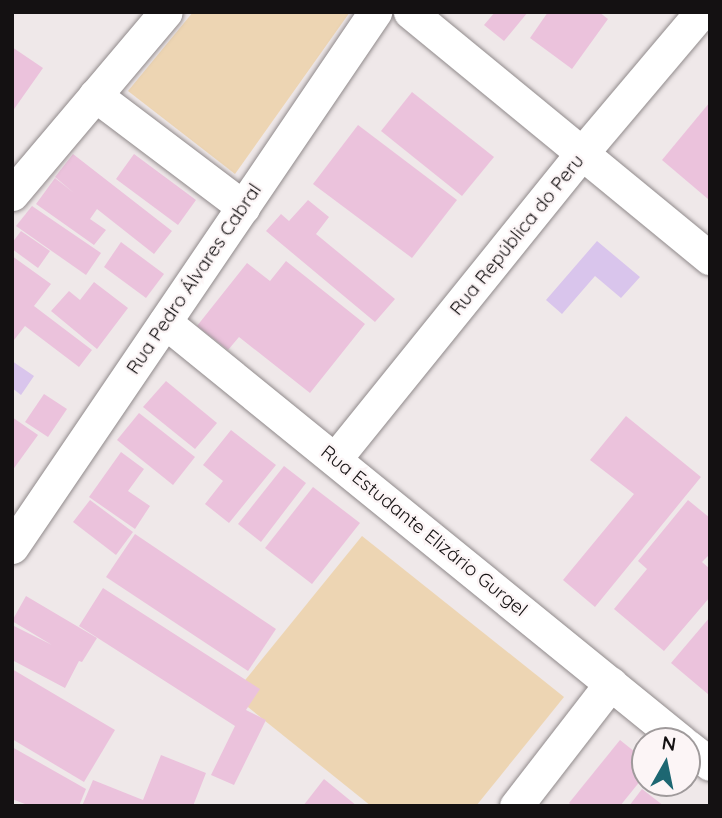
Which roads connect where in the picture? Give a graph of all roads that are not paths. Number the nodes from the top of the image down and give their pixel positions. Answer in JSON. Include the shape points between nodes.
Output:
{"nodes":[{"id":1,"x":166,"y":12,"type":"edge"},
{"id":2,"x":375,"y":12,"type":"edge"},
{"id":3,"x":410,"y":12,"type":"edge"},
{"id":4,"x":701,"y":12,"type":"edge"},
{"id":5,"x":95,"y":95,"type":"junction"},
{"id":6,"x":582,"y":153,"type":"junction"},
{"id":7,"x":12,"y":194,"type":"edge"},
{"id":8,"x":243,"y":206,"type":"junction"},
{"id":9,"x":710,"y":258,"type":"edge"},
{"id":10,"x":165,"y":322,"type":"junction"},
{"id":11,"x":335,"y":459,"type":"junction"},
{"id":12,"x":12,"y":547,"type":"edge"},
{"id":13,"x":611,"y":683,"type":"junction"},
{"id":14,"x":664,"y":727,"type":"edge"},
{"id":15,"x":516,"y":806,"type":"edge"}],
"edges":[{"from":1,"to":5,"type":"street"},
{"from":2,"to":8,"type":"street","name":"Rua Pedro Álvares Cabral"},
{"from":3,"to":6,"type":"street"},
{"from":4,"to":6,"type":"street","name":"Rua República do Peru"},
{"from":5,"to":7,"type":"street"},
{"from":5,"to":8,"type":"street"},
{"from":6,"to":9,"type":"street"},
{"from":6,"to":11,"type":"street","name":"Rua República do Peru"},
{"from":8,"to":10,"type":"street","name":"Rua Pedro Álvares Cabral"},
{"from":10,"to":11,"type":"street","name":"Rua Estudante Elizário Gurgel"},
{"from":10,"to":12,"type":"street","name":"Rua Pedro Álvares Cabral"},
{"from":11,"to":13,"type":"street","name":"Rua Estudante Elizário Gurgel"},
{"from":13,"to":14,"type":"street","name":"Rua Estudante Elizário Gurgel"},
{"from":13,"to":15,"type":"street"}]}
